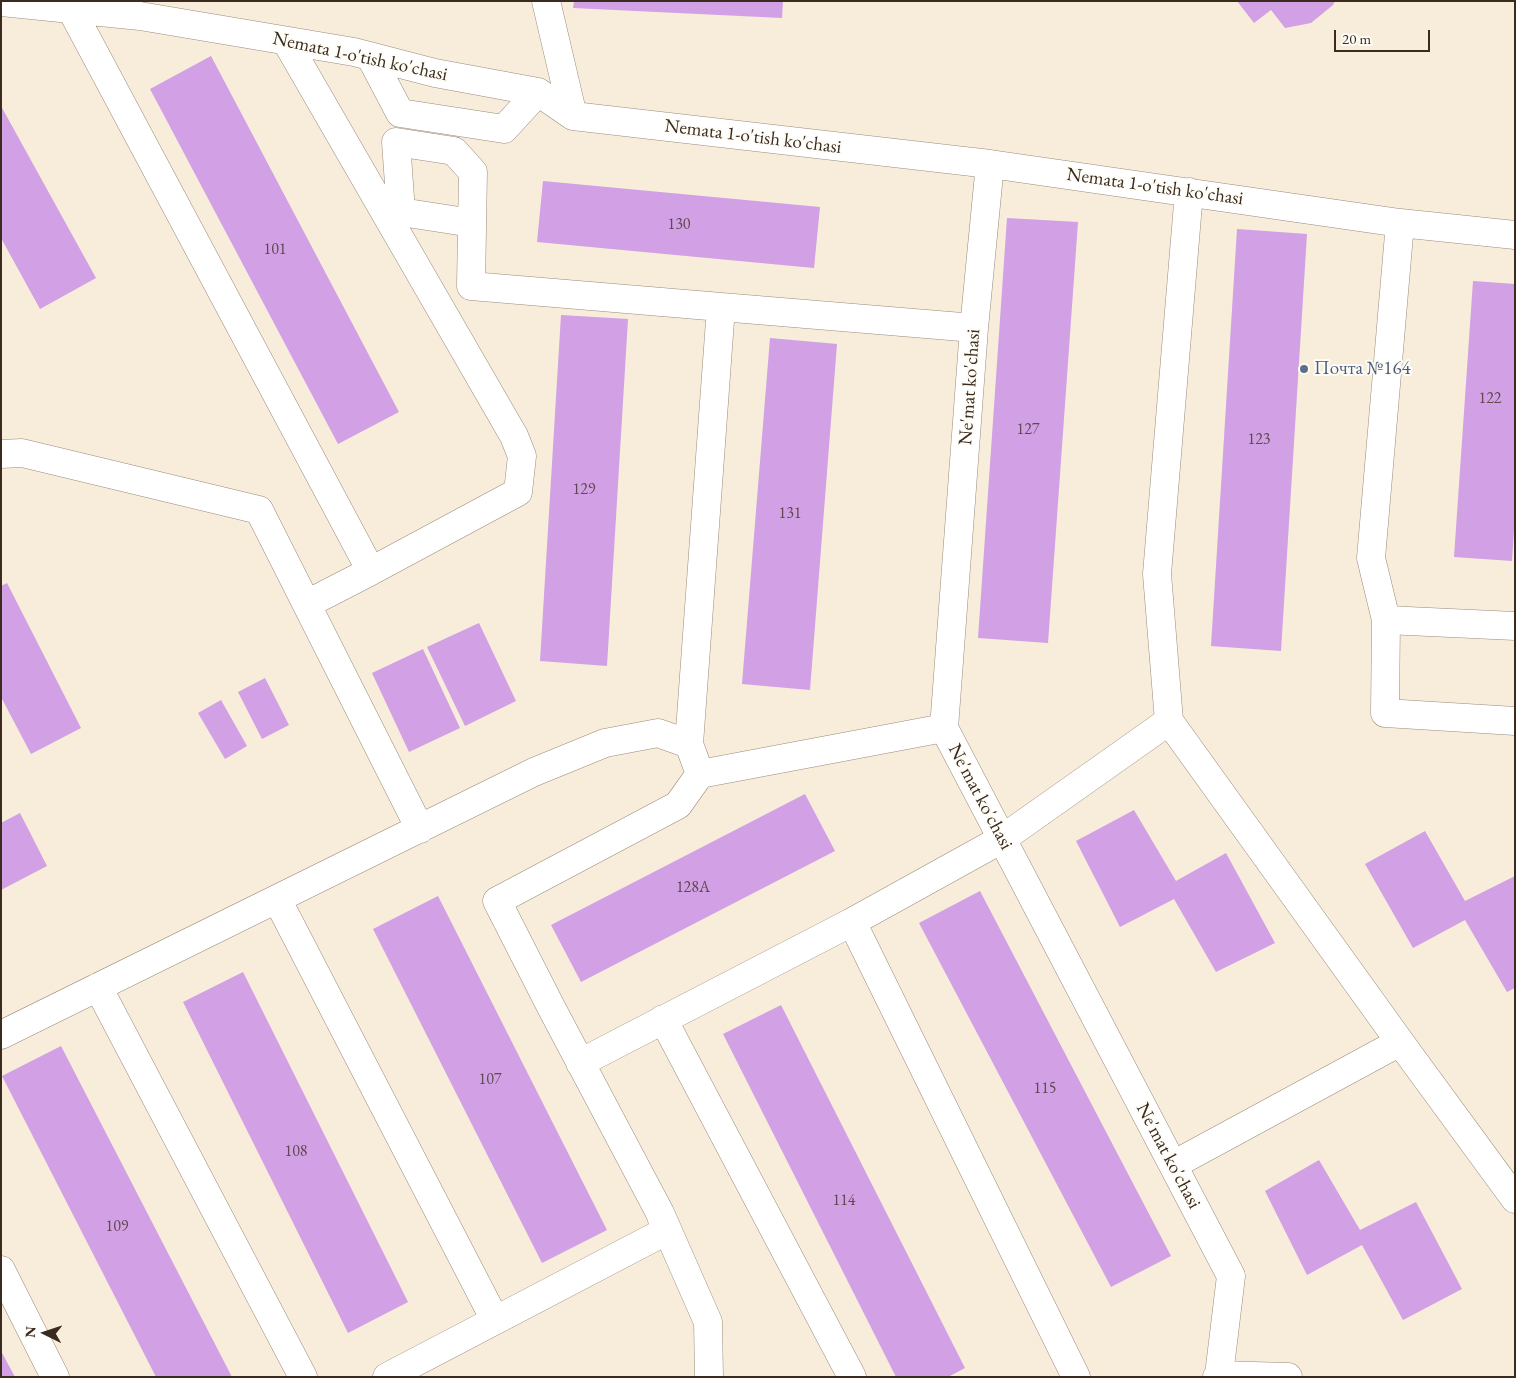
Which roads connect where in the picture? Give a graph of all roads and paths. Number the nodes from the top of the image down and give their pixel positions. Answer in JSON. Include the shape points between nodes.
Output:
{"nodes":[{"id":1,"x":546,"y":1,"type":"edge"},
{"id":2,"x":1,"y":2,"type":"edge"},
{"id":3,"x":71,"y":9,"type":"junction"},
{"id":4,"x":140,"y":9,"type":"edge"},
{"id":5,"x":286,"y":40,"type":"junction"},
{"id":6,"x":370,"y":56,"type":"junction"},
{"id":7,"x":538,"y":92,"type":"junction"},
{"id":8,"x":573,"y":116,"type":"junction"},
{"id":9,"x":990,"y":164,"type":"junction"},
{"id":10,"x":1189,"y":192,"type":"junction"},
{"id":11,"x":472,"y":224,"type":"dead end"},
{"id":12,"x":1400,"y":224,"type":"junction"},
{"id":13,"x":1515,"y":235,"type":"edge"},
{"id":14,"x":721,"y":307,"type":"junction"},
{"id":15,"x":974,"y":328,"type":"junction"},
{"id":16,"x":1,"y":454,"type":"edge"},
{"id":17,"x":371,"y":571,"type":"junction"},
{"id":18,"x":307,"y":604,"type":"junction"},
{"id":19,"x":1386,"y":620,"type":"junction"},
{"id":20,"x":1515,"y":626,"type":"edge"},
{"id":21,"x":1169,"y":721,"type":"junction"},
{"id":22,"x":1515,"y":721,"type":"edge"},
{"id":23,"x":944,"y":728,"type":"junction"},
{"id":24,"x":689,"y":744,"type":"junction"},
{"id":25,"x":700,"y":774,"type":"junction"},
{"id":26,"x":420,"y":829,"type":"junction"},
{"id":27,"x":1002,"y":839,"type":"junction"},
{"id":28,"x":277,"y":899,"type":"junction"},
{"id":29,"x":852,"y":922,"type":"junction"},
{"id":30,"x":98,"y":988,"type":"junction"},
{"id":31,"x":664,"y":1019,"type":"junction"},
{"id":32,"x":1,"y":1035,"type":"edge"},
{"id":33,"x":1400,"y":1042,"type":"junction"},
{"id":34,"x":580,"y":1063,"type":"junction"},
{"id":35,"x":1173,"y":1165,"type":"junction"},
{"id":36,"x":1515,"y":1199,"type":"edge"},
{"id":37,"x":660,"y":1213,"type":"junction"},
{"id":38,"x":1,"y":1270,"type":"edge"},
{"id":39,"x":495,"y":1320,"type":"junction"},
{"id":40,"x":1218,"y":1376,"type":"edge"},
{"id":41,"x":55,"y":1377,"type":"edge"},
{"id":42,"x":303,"y":1377,"type":"edge"},
{"id":43,"x":387,"y":1377,"type":"edge"},
{"id":44,"x":709,"y":1377,"type":"edge"},
{"id":45,"x":852,"y":1377,"type":"edge"},
{"id":46,"x":1076,"y":1377,"type":"edge"},
{"id":47,"x":1288,"y":1377,"type":"edge"}],
"edges":[{"from":1,"to":8,"type":"street"},
{"from":2,"to":3,"type":"street","name":"Nemata 1-o'tish ko'chasi"},
{"from":3,"to":4,"type":"street","name":"Nemata 1-o'tish ko'chasi"},
{"from":3,"to":17,"type":"street"},
{"from":4,"to":5,"type":"street","name":"Nemata 1-o'tish ko'chasi"},
{"from":5,"to":6,"type":"street","name":"Nemata 1-o'tish ko'chasi"},
{"from":5,"to":17,"type":"street","via":[[514,436],[522,456],[518,492]]},
{"from":6,"to":7,"type":"street","name":"Nemata 1-o'tish ko'chasi","via":[[435,73]]},
{"from":6,"to":7,"type":"street","via":[[400,113],[504,129]]},
{"from":7,"to":8,"type":"street","name":"Nemata 1-o'tish ko'chasi"},
{"from":8,"to":9,"type":"street","name":"Nemata 1-o'tish ko'chasi"},
{"from":9,"to":10,"type":"street","name":"Nemata 1-o'tish ko'chasi"},
{"from":9,"to":15,"type":"street","name":"Ne'mat ko'chasi"},
{"from":10,"to":12,"type":"street","name":"Nemata 1-o'tish ko'chasi"},
{"from":10,"to":21,"type":"street","via":[[1158,574]]},
{"from":11,"to":14,"type":"street","via":[[471,286]]},
{"from":12,"to":13,"type":"street","name":"Nemata 1-o'tish ko'chasi"},
{"from":12,"to":19,"type":"street","via":[[1371,558]]},
{"from":14,"to":15,"type":"street"},
{"from":14,"to":24,"type":"street"},
{"from":15,"to":23,"type":"street","name":"Ne'mat ko'chasi"},
{"from":16,"to":18,"type":"street","via":[[22,453],[259,510]]},
{"from":17,"to":18,"type":"street"},
{"from":18,"to":26,"type":"street"},
{"from":19,"to":20,"type":"street"},
{"from":19,"to":22,"type":"street","via":[[1385,713]]},
{"from":21,"to":27,"type":"street"},
{"from":21,"to":33,"type":"street"},
{"from":23,"to":25,"type":"street"},
{"from":23,"to":27,"type":"street","name":"Ne'mat ko'chasi"},
{"from":24,"to":25,"type":"street"},
{"from":24,"to":26,"type":"street","via":[[658,732],[605,743],[534,772]]},
{"from":25,"to":34,"type":"street","via":[[678,805],[497,901]]},
{"from":26,"to":28,"type":"street"},
{"from":27,"to":29,"type":"street"},
{"from":27,"to":35,"type":"street","name":"Ne'mat ko'chasi"},
{"from":28,"to":30,"type":"street"},
{"from":28,"to":39,"type":"street"},
{"from":29,"to":31,"type":"street"},
{"from":29,"to":46,"type":"street"},
{"from":30,"to":32,"type":"street"},
{"from":30,"to":42,"type":"street"},
{"from":31,"to":34,"type":"street"},
{"from":31,"to":45,"type":"street"},
{"from":33,"to":35,"type":"street"},
{"from":33,"to":36,"type":"street"},
{"from":34,"to":37,"type":"street"},
{"from":35,"to":40,"type":"street","name":"Ne'mat ko'chasi","via":[[1231,1276]]},
{"from":37,"to":39,"type":"street","via":[[666,1231]]},
{"from":37,"to":44,"type":"street","via":[[708,1322]]},
{"from":38,"to":41,"type":"street"},
{"from":39,"to":43,"type":"street"},
{"from":40,"to":47,"type":"street"}]}
